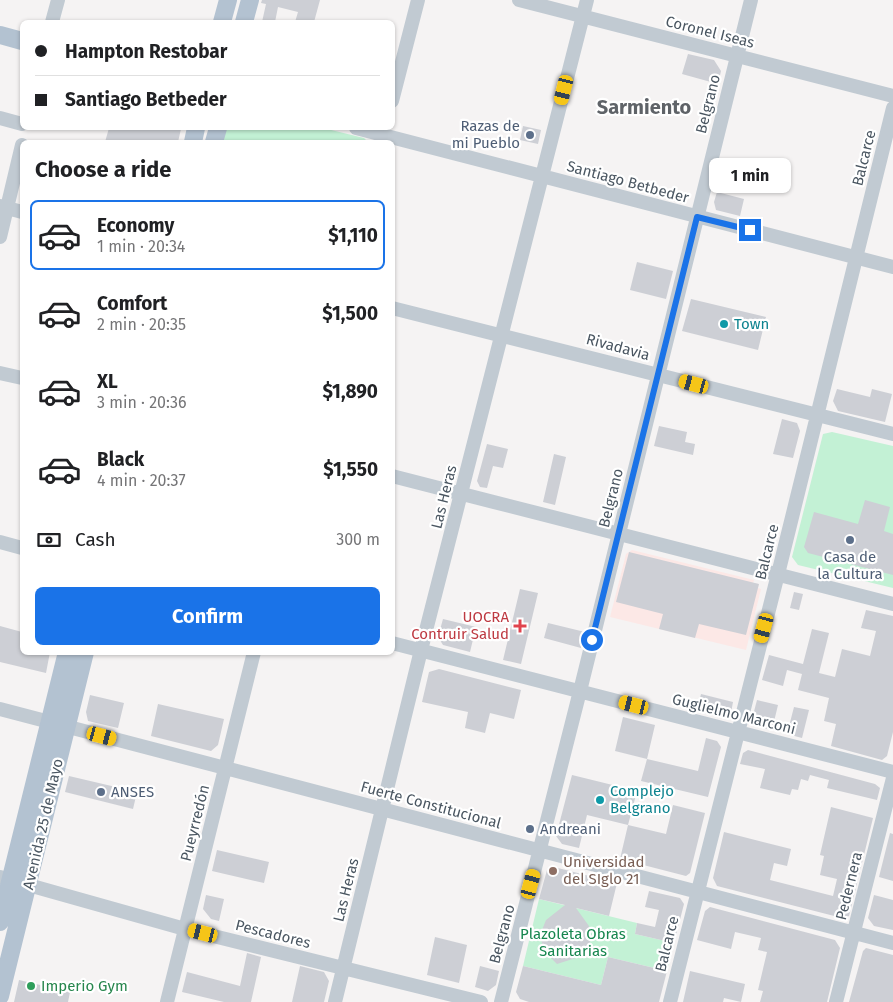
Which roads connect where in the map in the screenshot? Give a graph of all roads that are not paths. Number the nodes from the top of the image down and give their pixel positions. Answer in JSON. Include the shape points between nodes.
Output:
{"nodes":[{"id":1,"x":58,"y":0,"type":"edge"},
{"id":2,"x":228,"y":0,"type":"edge"},
{"id":3,"x":250,"y":0,"type":"edge"},
{"id":4,"x":418,"y":0,"type":"edge"},
{"id":5,"x":520,"y":0,"type":"edge"},
{"id":6,"x":587,"y":0,"type":"edge"},
{"id":7,"x":751,"y":0,"type":"edge"},
{"id":8,"x":583,"y":16,"type":"junction"},
{"id":9,"x":53,"y":20,"type":"edge"},
{"id":10,"x":223,"y":20,"type":"edge"},
{"id":11,"x":245,"y":20,"type":"edge"},
{"id":12,"x":0,"y":35,"type":"edge"},
{"id":13,"x":20,"y":40,"type":"edge"},
{"id":14,"x":737,"y":56,"type":"junction"},
{"id":15,"x":395,"y":89,"type":"edge"},
{"id":16,"x":893,"y":96,"type":"edge"},
{"id":17,"x":893,"y":108,"type":"edge"},
{"id":18,"x":0,"y":118,"type":"edge"},
{"id":19,"x":20,"y":123,"type":"edge"},
{"id":20,"x":364,"y":130,"type":"edge"},
{"id":21,"x":384,"y":135,"type":"edge"},
{"id":22,"x":20,"y":154,"type":"edge"},
{"id":23,"x":542,"y":176,"type":"junction"},
{"id":24,"x":4,"y":207,"type":"edge"},
{"id":25,"x":20,"y":211,"type":"edge"},
{"id":26,"x":697,"y":217,"type":"junction"},
{"id":27,"x":0,"y":237,"type":"edge"},
{"id":28,"x":857,"y":258,"type":"junction"},
{"id":29,"x":893,"y":267,"type":"edge"},
{"id":30,"x":395,"y":309,"type":"edge"},
{"id":31,"x":503,"y":334,"type":"junction"},
{"id":32,"x":0,"y":372,"type":"edge"},
{"id":33,"x":658,"y":375,"type":"junction"},
{"id":34,"x":20,"y":377,"type":"edge"},
{"id":35,"x":817,"y":416,"type":"junction"},
{"id":36,"x":893,"y":434,"type":"edge"},
{"id":37,"x":395,"y":477,"type":"edge"},
{"id":38,"x":461,"y":494,"type":"junction"},
{"id":39,"x":619,"y":534,"type":"junction"},
{"id":40,"x":0,"y":542,"type":"edge"},
{"id":41,"x":20,"y":547,"type":"edge"},
{"id":42,"x":778,"y":574,"type":"junction"},
{"id":43,"x":893,"y":604,"type":"edge"},
{"id":44,"x":395,"y":644,"type":"edge"},
{"id":45,"x":422,"y":650,"type":"junction"},
{"id":46,"x":67,"y":655,"type":"edge"},
{"id":47,"x":84,"y":655,"type":"edge"},
{"id":48,"x":253,"y":655,"type":"edge"},
{"id":49,"x":580,"y":691,"type":"junction"},
{"id":50,"x":0,"y":709,"type":"edge"},
{"id":51,"x":58,"y":724,"type":"junction"},
{"id":52,"x":738,"y":732,"type":"junction"},
{"id":53,"x":225,"y":768,"type":"junction"},
{"id":54,"x":893,"y":772,"type":"edge"},
{"id":55,"x":893,"y":778,"type":"edge"},
{"id":56,"x":382,"y":809,"type":"junction"},
{"id":57,"x":539,"y":850,"type":"junction"},
{"id":58,"x":5,"y":879,"type":"edge"},
{"id":59,"x":28,"y":886,"type":"junction"},
{"id":60,"x":697,"y":892,"type":"junction"},
{"id":61,"x":0,"y":922,"type":"edge"},
{"id":62,"x":185,"y":929,"type":"junction"},
{"id":63,"x":854,"y":933,"type":"junction"},
{"id":64,"x":893,"y":943,"type":"edge"},
{"id":65,"x":342,"y":969,"type":"junction"},
{"id":66,"x":0,"y":996,"type":"edge"},
{"id":67,"x":167,"y":1002,"type":"edge"},
{"id":68,"x":335,"y":1002,"type":"edge"},
{"id":69,"x":481,"y":1002,"type":"edge"},
{"id":70,"x":500,"y":1002,"type":"edge"},
{"id":71,"x":670,"y":1002,"type":"edge"},
{"id":72,"x":836,"y":1002,"type":"edge"}],
"edges":[{"from":1,"to":9,"type":"street"},
{"from":2,"to":10,"type":"main road"},
{"from":3,"to":11,"type":"main road"},
{"from":4,"to":15,"type":"street"},
{"from":5,"to":8,"type":"street","name":"Coronel Iseas"},
{"from":6,"to":8,"type":"street","name":"Las Heras"},
{"from":7,"to":14,"type":"street","name":"Belgrano"},
{"from":8,"to":14,"type":"street","name":"Coronel Iseas"},
{"from":8,"to":23,"type":"street","name":"Las Heras"},
{"from":12,"to":13,"type":"main road"},
{"from":14,"to":16,"type":"street","name":"Coronel Iseas"},
{"from":14,"to":26,"type":"street","name":"Belgrano"},
{"from":17,"to":28,"type":"street","name":"Balcarce"},
{"from":18,"to":19,"type":"street"},
{"from":20,"to":21,"type":"street","name":"Santiago Betbeder"},
{"from":21,"to":23,"type":"street","name":"Santiago Betbeder"},
{"from":22,"to":24,"type":"street"},
{"from":23,"to":26,"type":"street","name":"Santiago Betbeder"},
{"from":23,"to":31,"type":"street","name":"Las Heras"},
{"from":24,"to":25,"type":"street"},
{"from":24,"to":27,"type":"street"},
{"from":26,"to":28,"type":"street","name":"Santiago Betbeder"},
{"from":26,"to":33,"type":"street","name":"Belgrano"},
{"from":28,"to":29,"type":"street","name":"Santiago Betbeder"},
{"from":28,"to":35,"type":"street","name":"Balcarce"},
{"from":30,"to":31,"type":"street","name":"Rivadavia"},
{"from":31,"to":33,"type":"street","name":"Rivadavia"},
{"from":31,"to":38,"type":"street","name":"Las Heras"},
{"from":32,"to":34,"type":"street"},
{"from":33,"to":35,"type":"street","name":"Rivadavia"},
{"from":33,"to":39,"type":"street","name":"Belgrano"},
{"from":35,"to":36,"type":"street","name":"Rivadavia"},
{"from":35,"to":42,"type":"street","name":"Balcarce"},
{"from":37,"to":38,"type":"street"},
{"from":38,"to":39,"type":"street"},
{"from":38,"to":45,"type":"street","name":"Las Heras"},
{"from":39,"to":42,"type":"street"},
{"from":39,"to":49,"type":"street","name":"Belgrano"},
{"from":40,"to":41,"type":"street"},
{"from":42,"to":43,"type":"street"},
{"from":42,"to":52,"type":"street","name":"Balcarce"},
{"from":44,"to":45,"type":"street","name":"Guglielmo Marconi"},
{"from":45,"to":49,"type":"street","name":"Guglielmo Marconi"},
{"from":45,"to":56,"type":"street","name":"Las Heras"},
{"from":46,"to":51,"type":"main road","name":"Avenida 25 de Mayo"},
{"from":47,"to":51,"type":"main road","name":"Avenida 25 de Mayo"},
{"from":48,"to":53,"type":"street","name":"Pueyrredón"},
{"from":49,"to":52,"type":"street","name":"Guglielmo Marconi"},
{"from":49,"to":57,"type":"street","name":"Belgrano"},
{"from":50,"to":51,"type":"street","name":"Fuerte Constitucional"},
{"from":51,"to":53,"type":"street","name":"Fuerte Constitucional"},
{"from":51,"to":58,"type":"main road","name":"Avenida 25 de Mayo"},
{"from":51,"to":59,"type":"main road","name":"Avenida 25 de Mayo"},
{"from":52,"to":54,"type":"street","name":"Guglielmo Marconi"},
{"from":52,"to":60,"type":"street","name":"Balcarce"},
{"from":53,"to":56,"type":"street","name":"Fuerte Constitucional"},
{"from":53,"to":62,"type":"street","name":"Pueyrredón"},
{"from":55,"to":63,"type":"street","name":"Pedernera"},
{"from":56,"to":57,"type":"street","name":"Fuerte Constitucional"},
{"from":56,"to":65,"type":"street","name":"Las Heras"},
{"from":57,"to":60,"type":"street","name":"Fuerte Constitucional"},
{"from":57,"to":70,"type":"street","name":"Belgrano"},
{"from":58,"to":59,"type":"street","name":"Pescadores"},
{"from":58,"to":61,"type":"main road","name":"Avenida 25 de Mayo"},
{"from":59,"to":62,"type":"street","name":"Pescadores"},
{"from":59,"to":66,"type":"main road","name":"Avenida 25 de Mayo"},
{"from":60,"to":63,"type":"street","name":"Fuerte Constitucional"},
{"from":60,"to":71,"type":"street","name":"Balcarce"},
{"from":62,"to":65,"type":"street","name":"Pescadores"},
{"from":62,"to":67,"type":"street","name":"Pueyrredón"},
{"from":63,"to":64,"type":"street","name":"Fuerte Constitucional"},
{"from":63,"to":72,"type":"street","name":"Pedernera"},
{"from":65,"to":68,"type":"street","name":"Las Heras"},
{"from":65,"to":69,"type":"street","name":"Pescadores"}]}
